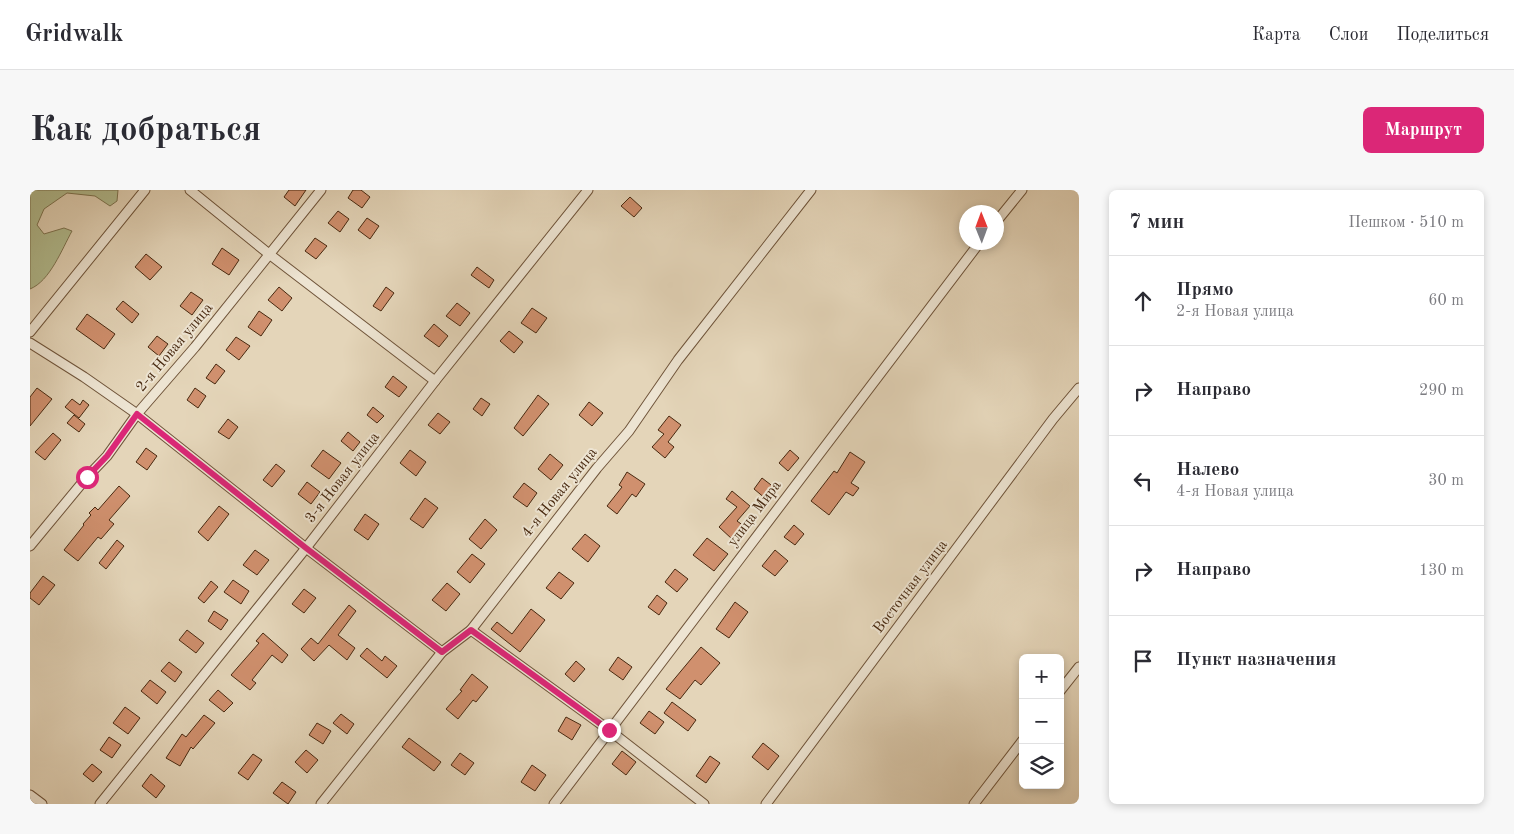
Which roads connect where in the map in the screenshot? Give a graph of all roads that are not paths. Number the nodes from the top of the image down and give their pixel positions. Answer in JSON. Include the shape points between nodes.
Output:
{"nodes":[{"id":1,"x":145,"y":190,"type":"edge"},
{"id":2,"x":190,"y":190,"type":"edge"},
{"id":3,"x":321,"y":190,"type":"edge"},
{"id":4,"x":588,"y":190,"type":"edge"},
{"id":5,"x":811,"y":190,"type":"edge"},
{"id":6,"x":1022,"y":190,"type":"edge"},
{"id":7,"x":1004,"y":212,"type":"edge"},
{"id":8,"x":974,"y":250,"type":"edge"},
{"id":9,"x":269,"y":254,"type":"junction"},
{"id":10,"x":30,"y":332,"type":"edge"},
{"id":11,"x":30,"y":343,"type":"edge"},
{"id":12,"x":435,"y":381,"type":"junction"},
{"id":13,"x":1079,"y":388,"type":"edge"},
{"id":14,"x":137,"y":414,"type":"junction"},
{"id":15,"x":30,"y":546,"type":"edge"},
{"id":16,"x":306,"y":548,"type":"junction"},
{"id":17,"x":471,"y":630,"type":"junction"},
{"id":18,"x":442,"y":652,"type":"junction"},
{"id":19,"x":1079,"y":667,"type":"edge"},
{"id":20,"x":1064,"y":686,"type":"edge"},
{"id":21,"x":609,"y":730,"type":"junction"},
{"id":22,"x":1020,"y":744,"type":"edge"},
{"id":23,"x":30,"y":794,"type":"edge"},
{"id":24,"x":42,"y":804,"type":"edge"},
{"id":25,"x":100,"y":804,"type":"edge"},
{"id":26,"x":321,"y":804,"type":"edge"},
{"id":27,"x":554,"y":804,"type":"edge"},
{"id":28,"x":704,"y":804,"type":"edge"},
{"id":29,"x":766,"y":804,"type":"edge"},
{"id":30,"x":974,"y":804,"type":"edge"}],
"edges":[{"from":1,"to":10,"type":"street"},
{"from":2,"to":9,"type":"street"},
{"from":3,"to":9,"type":"street","name":"2-я Новая улица"},
{"from":4,"to":12,"type":"street","name":"3-я Новая улица"},
{"from":5,"to":17,"type":"street","name":"4-я Новая улица","via":[[678,360],[629,431]]},
{"from":6,"to":7,"type":"street"},
{"from":8,"to":21,"type":"street","name":"улица Мира"},
{"from":9,"to":12,"type":"street"},
{"from":9,"to":14,"type":"street","name":"2-я Новая улица"},
{"from":11,"to":14,"type":"street"},
{"from":12,"to":16,"type":"street","name":"3-я Новая улица"},
{"from":13,"to":29,"type":"street","name":"Восточная улица","via":[[1053,418]]},
{"from":14,"to":15,"type":"street","name":"2-я Новая улица","via":[[107,456]]},
{"from":14,"to":16,"type":"street"},
{"from":16,"to":18,"type":"street"},
{"from":16,"to":25,"type":"street","name":"3-я Новая улица"},
{"from":17,"to":18,"type":"street","name":"4-я Новая улица"},
{"from":17,"to":21,"type":"street"},
{"from":18,"to":26,"type":"street","name":"4-я Новая улица"},
{"from":19,"to":20,"type":"street"},
{"from":21,"to":27,"type":"street","name":"улица Мира"},
{"from":21,"to":28,"type":"street"},
{"from":22,"to":30,"type":"street"},
{"from":23,"to":24,"type":"street"}]}
